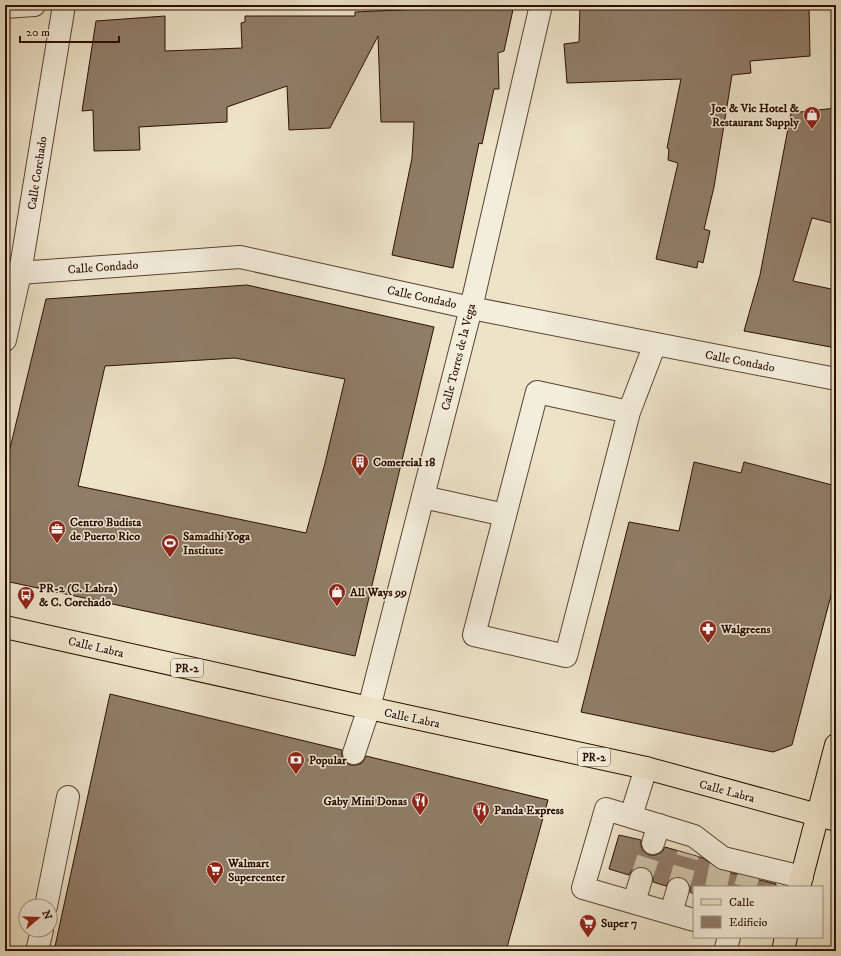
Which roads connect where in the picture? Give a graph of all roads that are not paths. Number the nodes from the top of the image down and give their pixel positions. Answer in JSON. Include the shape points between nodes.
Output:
{"nodes":[{"id":1,"x":34,"y":5,"type":"edge"},
{"id":2,"x":64,"y":5,"type":"edge"},
{"id":3,"x":541,"y":5,"type":"edge"},
{"id":4,"x":5,"y":7,"type":"edge"},
{"id":5,"x":12,"y":274,"type":"edge"},
{"id":6,"x":471,"y":308,"type":"junction"},
{"id":7,"x":5,"y":340,"type":"edge"},
{"id":8,"x":654,"y":344,"type":"junction"},
{"id":9,"x":836,"y":380,"type":"edge"},
{"id":10,"x":629,"y":412,"type":"junction"},
{"id":11,"x":423,"y":496,"type":"junction"},
{"id":12,"x":505,"y":515,"type":"junction"},
{"id":13,"x":5,"y":627,"type":"edge"},
{"id":14,"x":369,"y":708,"type":"junction"},
{"id":15,"x":836,"y":744,"type":"edge"},
{"id":16,"x":354,"y":753,"type":"dead end"},
{"id":17,"x":646,"y":768,"type":"junction"},
{"id":18,"x":68,"y":797,"type":"dead end"},
{"id":19,"x":631,"y":816,"type":"junction"},
{"id":20,"x":826,"y":817,"type":"edge"},
{"id":21,"x":641,"y":879,"type":"tunnel mouth"},
{"id":22,"x":800,"y":882,"type":"edge"},
{"id":23,"x":678,"y":889,"type":"tunnel mouth"},
{"id":24,"x":48,"y":898,"type":"edge"},
{"id":25,"x":634,"y":902,"type":"junction"},
{"id":26,"x":671,"y":913,"type":"junction"},
{"id":27,"x":693,"y":920,"type":"edge"},
{"id":28,"x":40,"y":938,"type":"edge"},
{"id":29,"x":729,"y":938,"type":"edge"},
{"id":30,"x":786,"y":938,"type":"edge"},
{"id":31,"x":38,"y":951,"type":"edge"},
{"id":32,"x":725,"y":951,"type":"edge"},
{"id":33,"x":783,"y":951,"type":"edge"}],
"edges":[{"from":1,"to":4,"type":"street"},
{"from":2,"to":5,"type":"street","name":"Calle Corchado"},
{"from":3,"to":6,"type":"street","name":"Calle Torres de la Vega"},
{"from":5,"to":6,"type":"street","name":"Calle Condado","via":[[240,257]]},
{"from":5,"to":7,"type":"street","name":"Calle Corchado"},
{"from":6,"to":8,"type":"street","name":"Calle Condado"},
{"from":6,"to":11,"type":"street","name":"Calle Torres de la Vega"},
{"from":8,"to":9,"type":"street","name":"Calle Condado"},
{"from":8,"to":10,"type":"street"},
{"from":10,"to":12,"type":"street","via":[[537,392]]},
{"from":10,"to":12,"type":"street","via":[[566,656],[474,635]]},
{"from":11,"to":12,"type":"street"},
{"from":11,"to":14,"type":"street","name":"Calle Torres de la Vega"},
{"from":13,"to":14,"type":"main road","name":"Calle Labra","number":"PR-2"},
{"from":14,"to":16,"type":"street","name":"Calle Torres de la Vega"},
{"from":14,"to":17,"type":"main road","name":"Calle Labra","number":"PR-2"},
{"from":15,"to":20,"type":"main road"},
{"from":17,"to":19,"type":"street"},
{"from":17,"to":20,"type":"main road","name":"Calle Labra","number":"PR-2"},
{"from":18,"to":24,"type":"street"},
{"from":19,"to":22,"type":"street","via":[[656,834],[691,845],[722,861]]},
{"from":19,"to":25,"type":"street","via":[[606,809],[583,888]]},
{"from":20,"to":22,"type":"main road"},
{"from":21,"to":25,"type":"street"},
{"from":23,"to":26,"type":"street"},
{"from":25,"to":26,"type":"street"},
{"from":26,"to":27,"type":"street"},
{"from":28,"to":31,"type":"street"},
{"from":29,"to":32,"type":"street"},
{"from":30,"to":33,"type":"main road"}]}
